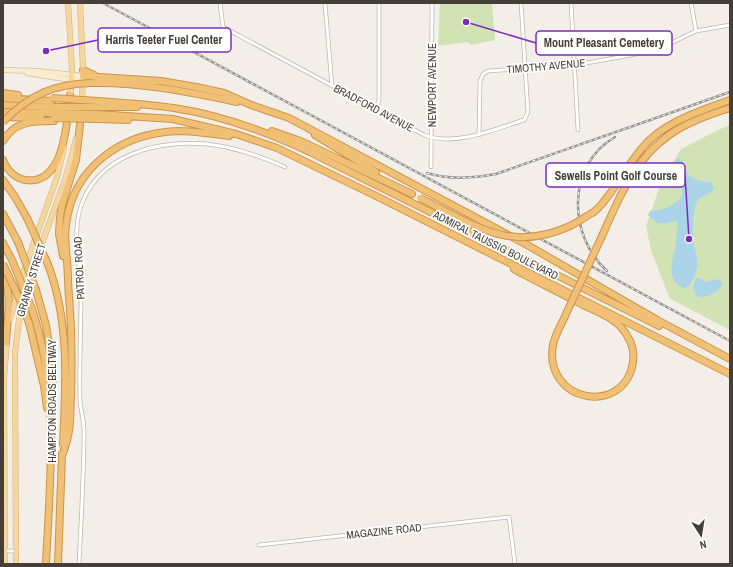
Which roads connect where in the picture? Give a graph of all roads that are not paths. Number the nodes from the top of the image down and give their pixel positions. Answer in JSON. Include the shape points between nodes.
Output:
{"nodes":[{"id":1,"x":68,"y":3,"type":"edge"},
{"id":2,"x":80,"y":3,"type":"edge"},
{"id":3,"x":220,"y":3,"type":"edge"},
{"id":4,"x":325,"y":3,"type":"edge"},
{"id":5,"x":379,"y":3,"type":"edge"},
{"id":6,"x":432,"y":3,"type":"edge"},
{"id":7,"x":521,"y":3,"type":"edge"},
{"id":8,"x":571,"y":3,"type":"edge"},
{"id":9,"x":691,"y":3,"type":"edge"},
{"id":10,"x":730,"y":26,"type":"edge"},
{"id":11,"x":696,"y":31,"type":"junction"},
{"id":12,"x":575,"y":66,"type":"junction"},
{"id":13,"x":526,"y":68,"type":"junction"},
{"id":14,"x":3,"y":70,"type":"edge"},
{"id":15,"x":83,"y":75,"type":"junction"},
{"id":16,"x":71,"y":77,"type":"junction"},
{"id":17,"x":332,"y":86,"type":"junction"},
{"id":18,"x":3,"y":93,"type":"edge"},
{"id":19,"x":72,"y":97,"type":"junction"},
{"id":20,"x":3,"y":98,"type":"edge"},
{"id":21,"x":730,"y":100,"type":"edge"},
{"id":22,"x":97,"y":104,"type":"junction"},
{"id":23,"x":251,"y":104,"type":"junction"},
{"id":24,"x":3,"y":106,"type":"edge"},
{"id":25,"x":730,"y":108,"type":"edge"},
{"id":26,"x":53,"y":110,"type":"junction"},
{"id":27,"x":376,"y":110,"type":"junction"},
{"id":28,"x":270,"y":111,"type":"junction"},
{"id":29,"x":3,"y":112,"type":"edge"},
{"id":30,"x":96,"y":116,"type":"junction"},
{"id":31,"x":3,"y":117,"type":"edge"},
{"id":32,"x":3,"y":122,"type":"edge"},
{"id":33,"x":236,"y":122,"type":"junction"},
{"id":34,"x":80,"y":125,"type":"junction"},
{"id":35,"x":578,"y":130,"type":"dead end"},
{"id":36,"x":479,"y":135,"type":"junction"},
{"id":37,"x":250,"y":138,"type":"junction"},
{"id":38,"x":432,"y":138,"type":"junction"},
{"id":39,"x":3,"y":141,"type":"edge"},
{"id":40,"x":3,"y":160,"type":"edge"},
{"id":41,"x":285,"y":167,"type":"dead end"},
{"id":42,"x":431,"y":167,"type":"dead end"},
{"id":43,"x":3,"y":180,"type":"edge"},
{"id":44,"x":412,"y":194,"type":"junction"},
{"id":45,"x":3,"y":214,"type":"edge"},
{"id":46,"x":3,"y":243,"type":"edge"},
{"id":47,"x":496,"y":257,"type":"junction"},
{"id":48,"x":3,"y":264,"type":"edge"},
{"id":49,"x":3,"y":272,"type":"edge"},
{"id":50,"x":68,"y":277,"type":"junction"},
{"id":51,"x":6,"y":343,"type":"junction"},
{"id":52,"x":730,"y":359,"type":"edge"},
{"id":53,"x":730,"y":362,"type":"edge"},
{"id":54,"x":730,"y":374,"type":"edge"},
{"id":55,"x":51,"y":440,"type":"junction"},
{"id":56,"x":62,"y":456,"type":"junction"},
{"id":57,"x":50,"y":462,"type":"junction"},
{"id":58,"x":259,"y":545,"type":"dead end"},
{"id":59,"x":4,"y":551,"type":"edge"},
{"id":60,"x":17,"y":551,"type":"junction"},
{"id":61,"x":5,"y":564,"type":"edge"},
{"id":62,"x":16,"y":564,"type":"edge"},
{"id":63,"x":46,"y":564,"type":"edge"},
{"id":64,"x":59,"y":564,"type":"edge"},
{"id":65,"x":79,"y":564,"type":"edge"},
{"id":66,"x":515,"y":564,"type":"edge"}],
"edges":[{"from":1,"to":16,"type":"main road","name":"GRANBY STREET"},
{"from":2,"to":15,"type":"main road","name":"GRANBY STREET"},
{"from":3,"to":17,"type":"street","name":"BRADFORD AVENUE","via":[[223,27]]},
{"from":4,"to":17,"type":"street"},
{"from":5,"to":27,"type":"street","via":[[379,100]]},
{"from":6,"to":38,"type":"street","name":"NEWPORT AVENUE"},
{"from":7,"to":13,"type":"street"},
{"from":8,"to":12,"type":"street"},
{"from":9,"to":11,"type":"street"},
{"from":10,"to":11,"type":"street","name":"TIMOTHY AVENUE"},
{"from":11,"to":12,"type":"street","name":"TIMOTHY AVENUE","via":[[648,52]]},
{"from":12,"to":13,"type":"street","name":"TIMOTHY AVENUE"},
{"from":12,"to":35,"type":"street"},
{"from":13,"to":36,"type":"street","name":"BRADFORD AVENUE","via":[[528,112],[524,120]]},
{"from":13,"to":36,"type":"street","name":"TIMOTHY AVENUE","via":[[492,70],[484,74],[480,81]]},
{"from":14,"to":16,"type":"main road","via":[[37,71]]},
{"from":15,"to":16,"type":"main road"},
{"from":15,"to":23,"type":"highway","via":[[182,84],[224,93]]},
{"from":15,"to":34,"type":"main road","name":"GRANBY STREET"},
{"from":16,"to":19,"type":"main road","name":"GRANBY STREET"},
{"from":17,"to":27,"type":"street","name":"BRADFORD AVENUE"},
{"from":18,"to":26,"type":"highway"},
{"from":19,"to":22,"type":"highway","bridge":true},
{"from":19,"to":26,"type":"highway","bridge":true},
{"from":19,"to":40,"type":"highway","via":[[58,160],[52,171],[40,179],[24,180],[13,174]]},
{"from":19,"to":51,"type":"main road","name":"GRANBY STREET","via":[[57,177],[16,297]]},
{"from":20,"to":26,"type":"highway"},
{"from":21,"to":44,"type":"highway","bridge":true,"via":[[695,112],[660,132],[644,146],[606,200],[594,212],[550,234],[516,237],[488,232]]},
{"from":22,"to":26,"type":"highway","bridge":true},
{"from":22,"to":33,"type":"highway","via":[[118,108],[159,106]]},
{"from":23,"to":28,"type":"highway"},
{"from":23,"to":32,"type":"highway","bridge":true,"via":[[166,88],[91,83],[64,86],[40,93],[18,107]]},
{"from":24,"to":26,"type":"highway"},
{"from":25,"to":47,"type":"highway","bridge":true,"via":[[684,126],[660,141],[636,167],[625,185],[602,236],[566,314],[556,337],[552,351],[553,365],[559,379],[569,389],[589,397],[603,396],[616,390],[626,380],[634,360],[632,345],[620,327],[605,315],[521,273]]},
{"from":26,"to":29,"type":"highway"},
{"from":26,"to":30,"type":"highway","bridge":true},
{"from":26,"to":30,"type":"highway","bridge":true,"via":[[68,119]]},
{"from":26,"to":31,"type":"highway"},
{"from":26,"to":39,"type":"highway","via":[[39,121],[23,124],[12,130]]},
{"from":27,"to":38,"type":"street","name":"BRADFORD AVENUE"},
{"from":28,"to":44,"type":"highway","via":[[306,129]]},
{"from":28,"to":52,"type":"highway","via":[[334,141]]},
{"from":30,"to":37,"type":"highway","via":[[192,124]]},
{"from":33,"to":44,"type":"highway","via":[[303,142]]},
{"from":33,"to":53,"type":"highway","via":[[308,151]]},
{"from":34,"to":50,"type":"highway","via":[[76,160],[62,205],[59,234]]},
{"from":34,"to":60,"type":"main road","name":"GRANBY STREET","via":[[65,180],[31,272],[19,320],[15,354]]},
{"from":36,"to":38,"type":"street","name":"BRADFORD AVENUE"},
{"from":37,"to":47,"type":"highway","name":"ADMIRAL TAUSSIG BOULEVARD","via":[[297,157]]},
{"from":37,"to":50,"type":"highway","via":[[199,132],[168,132],[139,137],[108,153],[82,179],[68,211],[65,232]]},
{"from":38,"to":42,"type":"street","name":"NEWPORT AVENUE"},
{"from":41,"to":65,"type":"street","name":"PATROL ROAD","via":[[252,154],[208,144],[174,144],[146,149],[122,158],[110,166],[90,187],[80,208],[77,230],[81,294],[80,402],[84,429]]},
{"from":43,"to":56,"type":"highway","name":"HAMPTON ROADS BELTWAY","bridge":true,"via":[[27,218],[48,262],[60,306],[65,392]]},
{"from":45,"to":55,"type":"highway","bridge":true,"via":[[18,242],[46,325],[54,391]]},
{"from":46,"to":55,"type":"highway","name":"HAMPTON ROADS BELTWAY","bridge":true,"via":[[40,334],[46,362]]},
{"from":47,"to":54,"type":"highway","name":"ADMIRAL TAUSSIG BOULEVARD"},
{"from":48,"to":57,"type":"highway","bridge":true,"via":[[29,323],[44,386]]},
{"from":49,"to":51,"type":"highway","via":[[9,295]]},
{"from":50,"to":56,"type":"highway","via":[[70,429]]},
{"from":51,"to":59,"type":"main road","name":"GRANBY STREET"},
{"from":55,"to":57,"type":"highway","name":"HAMPTON ROADS BELTWAY"},
{"from":56,"to":64,"type":"highway","name":"HAMPTON ROADS BELTWAY"},
{"from":57,"to":63,"type":"highway","name":"HAMPTON ROADS BELTWAY"},
{"from":58,"to":66,"type":"street","name":"MAGAZINE ROAD","via":[[509,517]]},
{"from":59,"to":60,"type":"street"},
{"from":59,"to":61,"type":"main road","name":"GRANBY STREET"},
{"from":60,"to":62,"type":"main road","name":"GRANBY STREET"}]}
